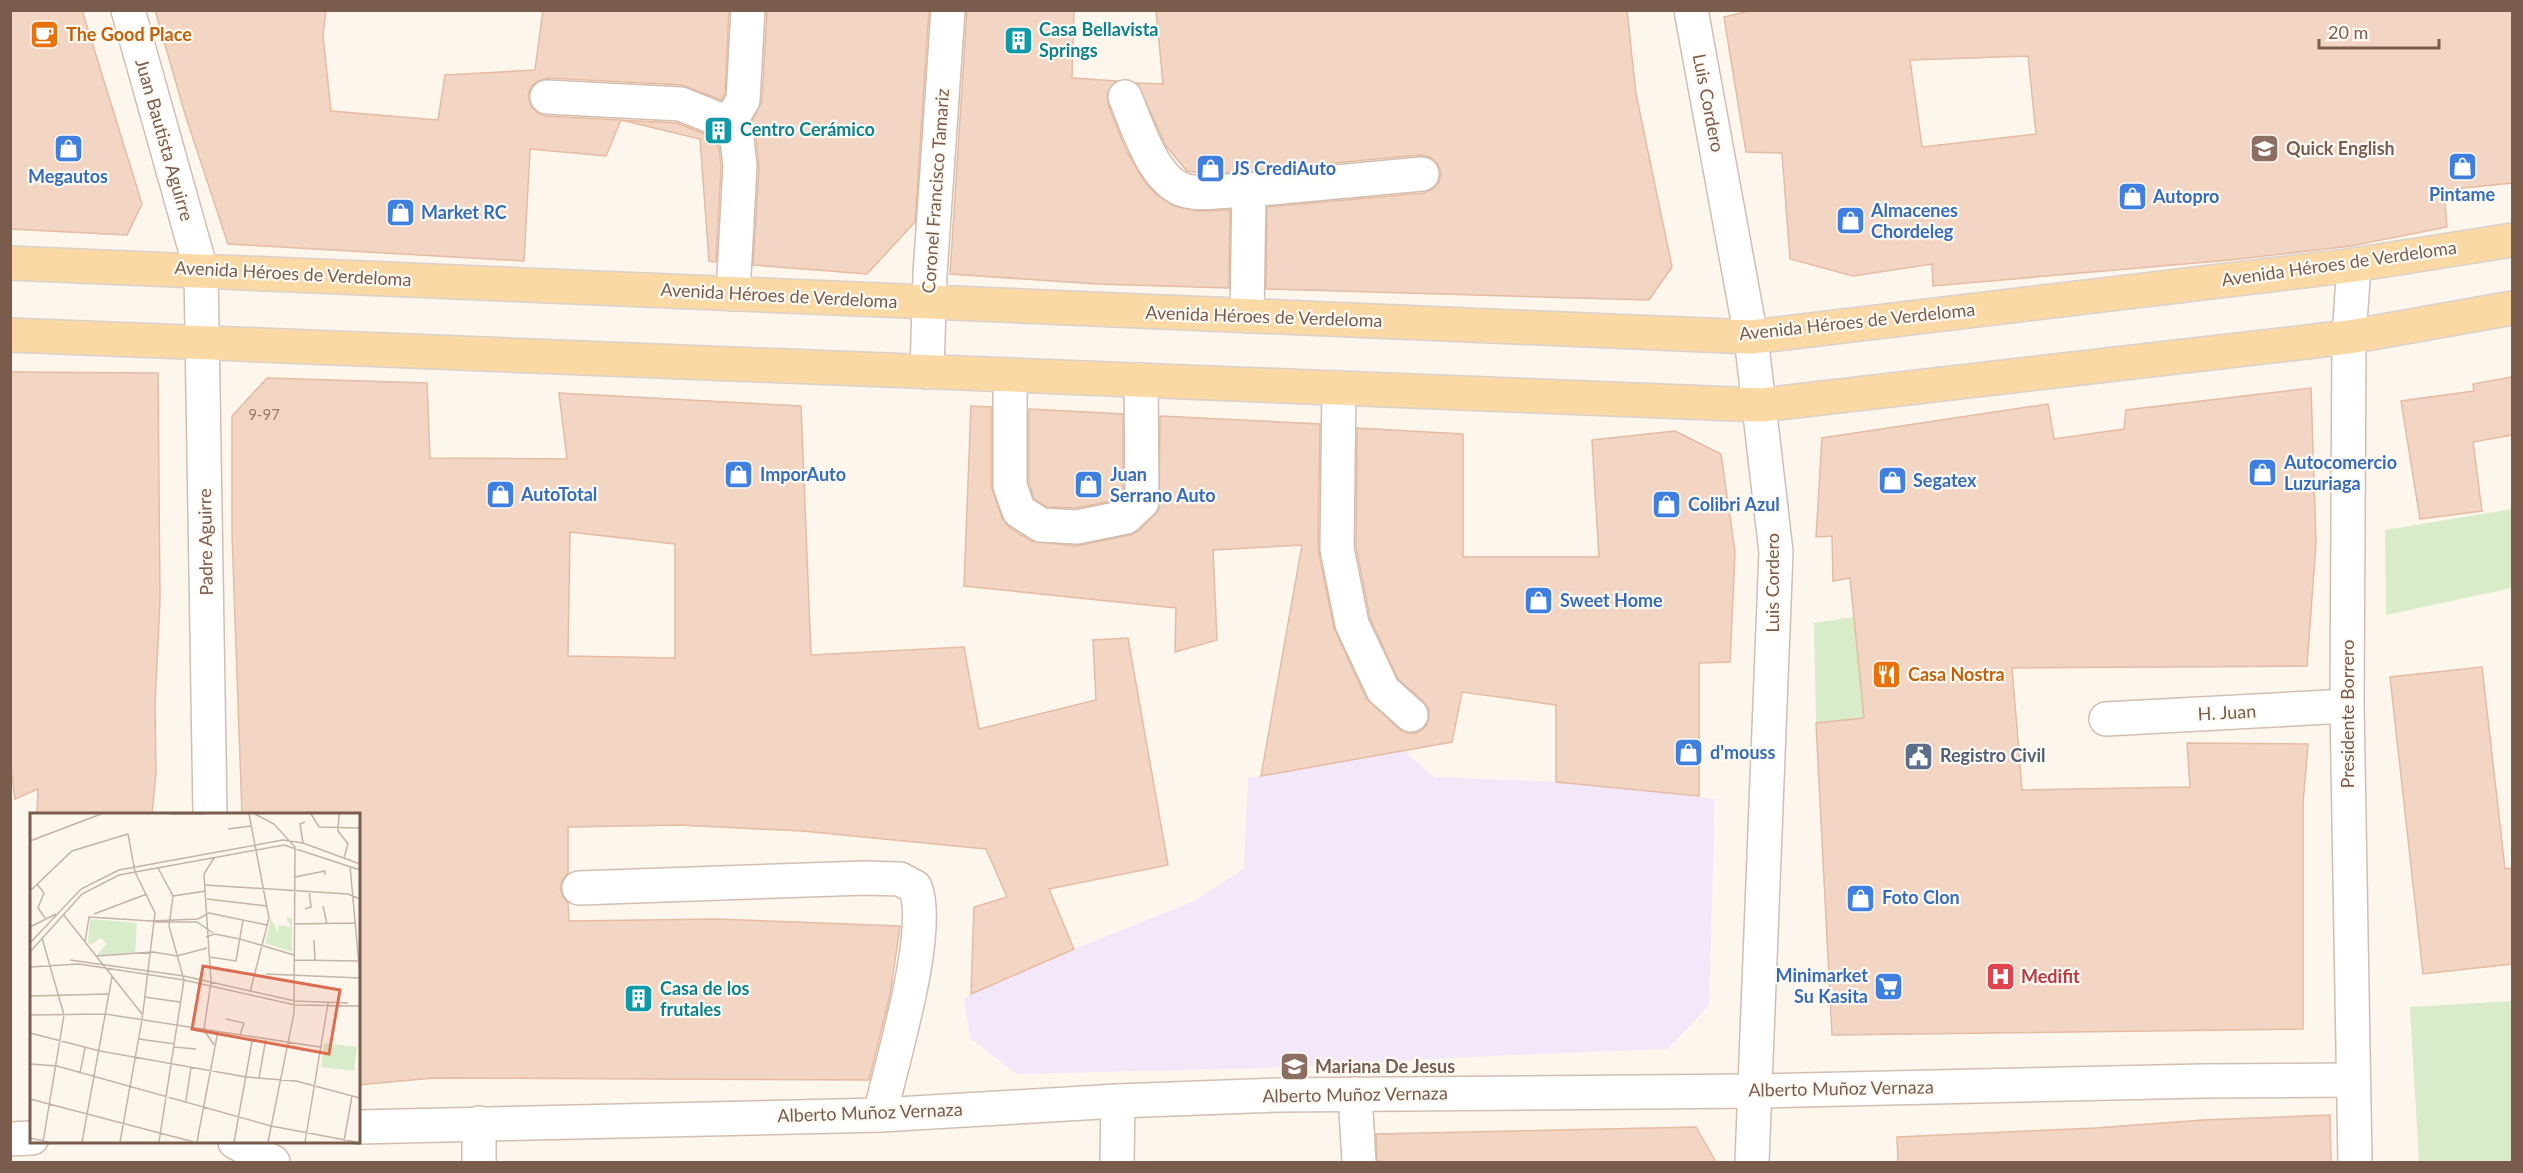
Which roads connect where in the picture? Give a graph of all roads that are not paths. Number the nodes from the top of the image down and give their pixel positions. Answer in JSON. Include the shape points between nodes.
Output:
{"nodes":[{"id":1,"x":128,"y":10,"type":"edge"},
{"id":2,"x":748,"y":10,"type":"edge"},
{"id":3,"x":948,"y":10,"type":"edge"},
{"id":4,"x":1691,"y":10,"type":"edge"},
{"id":5,"x":548,"y":97,"type":"dead end"},
{"id":6,"x":1125,"y":97,"type":"dead end"},
{"id":7,"x":726,"y":129,"type":"junction"},
{"id":8,"x":1422,"y":174,"type":"dead end"},
{"id":9,"x":1249,"y":190,"type":"junction"},
{"id":10,"x":2512,"y":240,"type":"edge"},
{"id":11,"x":10,"y":263,"type":"edge"},
{"id":12,"x":2354,"y":265,"type":"junction"},
{"id":13,"x":201,"y":270,"type":"junction"},
{"id":14,"x":733,"y":294,"type":"junction"},
{"id":15,"x":928,"y":302,"type":"junction"},
{"id":16,"x":2512,"y":308,"type":"edge"},
{"id":17,"x":1247,"y":316,"type":"junction"},
{"id":18,"x":10,"y":335,"type":"edge"},
{"id":19,"x":1751,"y":337,"type":"junction"},
{"id":20,"x":2349,"y":337,"type":"junction"},
{"id":21,"x":202,"y":342,"type":"junction"},
{"id":22,"x":927,"y":372,"type":"junction"},
{"id":23,"x":1010,"y":375,"type":"junction"},
{"id":24,"x":1141,"y":381,"type":"junction"},
{"id":25,"x":1339,"y":388,"type":"junction"},
{"id":26,"x":1761,"y":405,"type":"junction"},
{"id":27,"x":2347,"y":706,"type":"junction"},
{"id":28,"x":1411,"y":715,"type":"dead end"},
{"id":29,"x":2106,"y":719,"type":"dead end"},
{"id":30,"x":210,"y":813,"type":"edge"},
{"id":31,"x":579,"y":888,"type":"dead end"},
{"id":32,"x":2353,"y":1080,"type":"junction"},
{"id":33,"x":1756,"y":1091,"type":"junction"},
{"id":34,"x":1355,"y":1094,"type":"junction"},
{"id":35,"x":1118,"y":1101,"type":"junction"},
{"id":36,"x":879,"y":1115,"type":"junction"},
{"id":37,"x":479,"y":1123,"type":"junction"},
{"id":38,"x":360,"y":1127,"type":"edge"},
{"id":39,"x":30,"y":1138,"type":"edge"},
{"id":40,"x":10,"y":1139,"type":"edge"},
{"id":41,"x":237,"y":1143,"type":"edge"},
{"id":42,"x":273,"y":1162,"type":"edge"},
{"id":43,"x":478,"y":1162,"type":"edge"},
{"id":44,"x":1118,"y":1162,"type":"edge"},
{"id":45,"x":1359,"y":1162,"type":"edge"},
{"id":46,"x":1752,"y":1162,"type":"edge"},
{"id":47,"x":2355,"y":1162,"type":"edge"}],
"edges":[{"from":1,"to":13,"type":"street","name":"Juan Bautista Aguirre"},
{"from":2,"to":7,"type":"street","via":[[743,100]]},
{"from":3,"to":15,"type":"street","name":"Coronel Francisco Tamariz"},
{"from":4,"to":19,"type":"street","name":"Luis Cordero"},
{"from":5,"to":7,"type":"street","via":[[681,104],[718,119]]},
{"from":6,"to":9,"type":"street","via":[[1148,152],[1167,183],[1191,192]]},
{"from":7,"to":14,"type":"street","via":[[737,140],[740,166]]},
{"from":8,"to":9,"type":"street"},
{"from":9,"to":17,"type":"street"},
{"from":10,"to":12,"type":"main road","name":"Avenida Héroes de Verdeloma"},
{"from":11,"to":13,"type":"main road","name":"Avenida Héroes de Verdeloma"},
{"from":12,"to":19,"type":"main road","name":"Avenida Héroes de Verdeloma"},
{"from":12,"to":20,"type":"street","name":"Presidente Borrero"},
{"from":13,"to":14,"type":"main road","name":"Avenida Héroes de Verdeloma"},
{"from":13,"to":21,"type":"street","name":"Padre Aguirre"},
{"from":14,"to":15,"type":"main road","name":"Avenida Héroes de Verdeloma"},
{"from":15,"to":17,"type":"main road","name":"Avenida Héroes de Verdeloma"},
{"from":15,"to":22,"type":"street","name":"Coronel Francisco Tamariz"},
{"from":16,"to":20,"type":"main road"},
{"from":17,"to":19,"type":"main road","name":"Avenida Héroes de Verdeloma"},
{"from":18,"to":21,"type":"main road"},
{"from":19,"to":26,"type":"street","name":"Luis Cordero"},
{"from":20,"to":26,"type":"main road"},
{"from":20,"to":27,"type":"street","name":"Presidente Borrero"},
{"from":21,"to":22,"type":"main road"},
{"from":21,"to":30,"type":"street","name":"Padre Aguirre"},
{"from":22,"to":23,"type":"main road"},
{"from":23,"to":24,"type":"main road"},
{"from":23,"to":24,"type":"street","via":[[1010,486],[1019,511],[1041,525],[1077,527],[1126,517],[1142,502]]},
{"from":24,"to":25,"type":"main road"},
{"from":25,"to":26,"type":"main road"},
{"from":25,"to":28,"type":"street","via":[[1337,549],[1352,624],[1383,690]]},
{"from":26,"to":33,"type":"street","name":"Luis Cordero","via":[[1776,552]]},
{"from":27,"to":29,"type":"street","name":"H. Juan"},
{"from":27,"to":32,"type":"street","name":"Presidente Borrero"},
{"from":31,"to":36,"type":"street","via":[[865,878],[900,879],[915,887],[921,907],[919,942]]},
{"from":32,"to":33,"type":"street","name":"Alberto Muñoz Vernaza"},
{"from":32,"to":47,"type":"street","name":"Presidente Borrero"},
{"from":33,"to":34,"type":"street","name":"Alberto Muñoz Vernaza"},
{"from":33,"to":46,"type":"street","name":"Luis Cordero"},
{"from":34,"to":35,"type":"street","name":"Alberto Muñoz Vernaza"},
{"from":34,"to":45,"type":"street"},
{"from":35,"to":36,"type":"street","name":"Alberto Muñoz Vernaza"},
{"from":35,"to":44,"type":"street"},
{"from":36,"to":37,"type":"street","name":"Alberto Muñoz Vernaza"},
{"from":37,"to":38,"type":"street","name":"Alberto Muñoz Vernaza"},
{"from":37,"to":43,"type":"street"},
{"from":39,"to":40,"type":"street"},
{"from":41,"to":42,"type":"street"}]}
